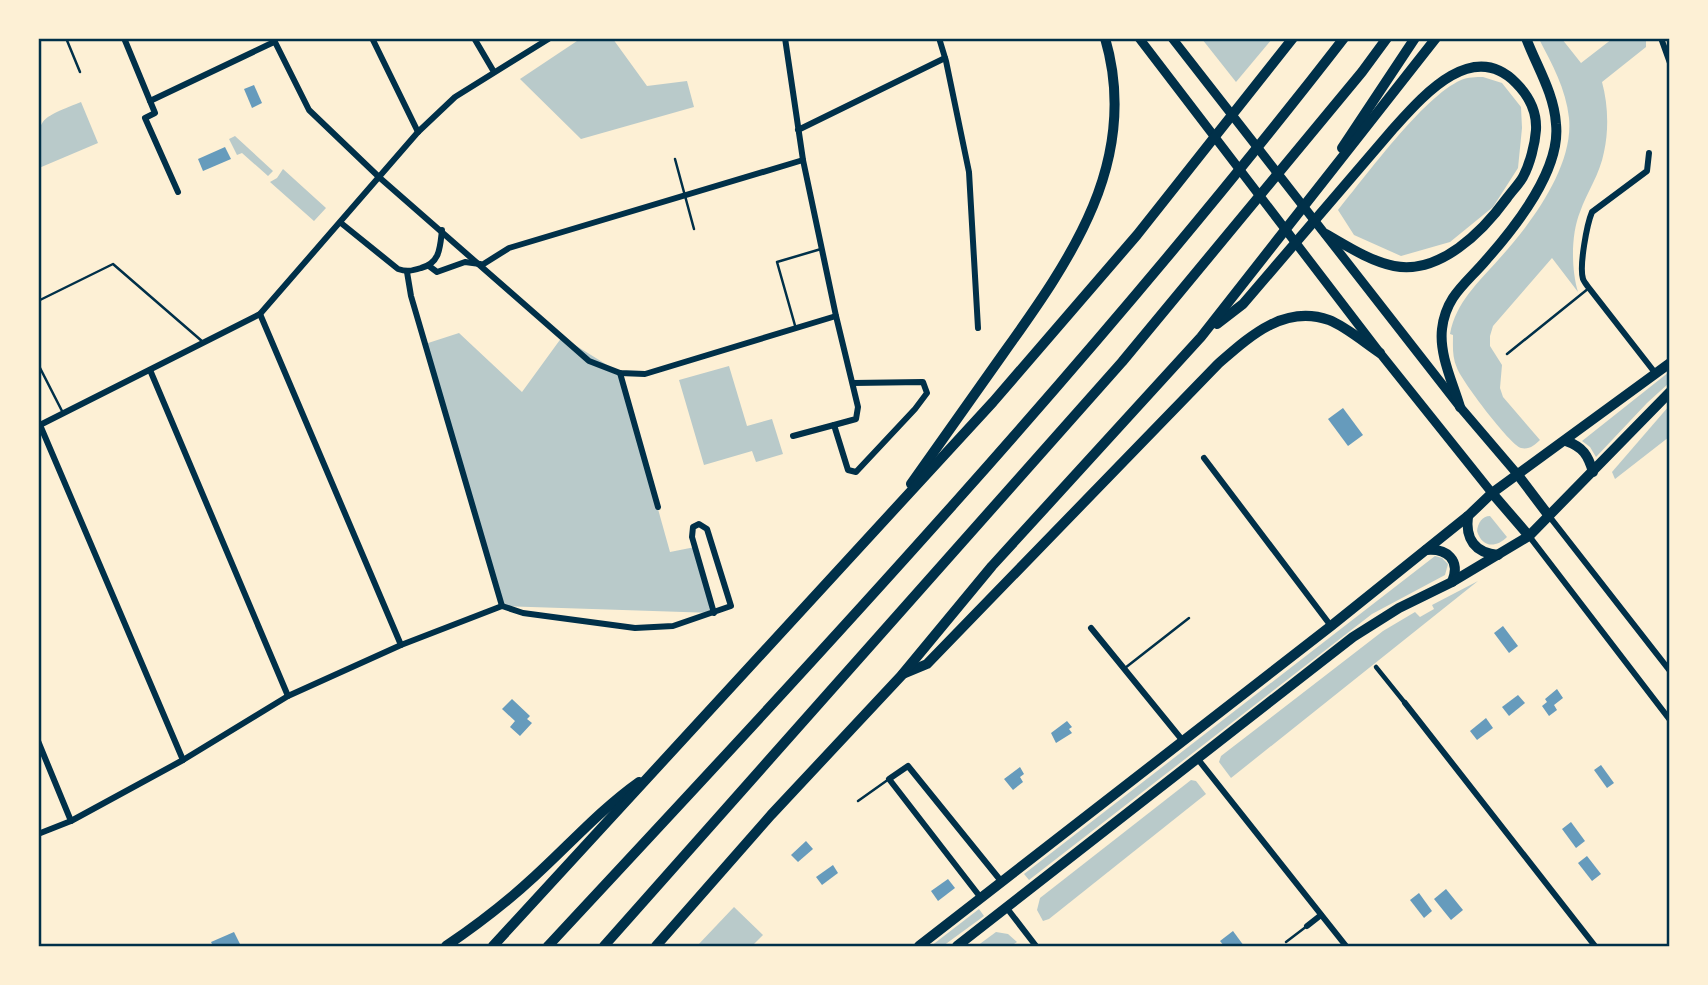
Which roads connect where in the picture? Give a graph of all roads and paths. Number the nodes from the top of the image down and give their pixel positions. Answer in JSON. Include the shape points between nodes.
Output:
{"nodes":[{"id":1,"x":66,"y":38,"type":"edge"},
{"id":2,"x":124,"y":38,"type":"edge"},
{"id":3,"x":372,"y":38,"type":"edge"},
{"id":4,"x":474,"y":38,"type":"edge"},
{"id":5,"x":550,"y":38,"type":"edge"},
{"id":6,"x":785,"y":38,"type":"edge"},
{"id":7,"x":939,"y":38,"type":"edge"},
{"id":8,"x":1105,"y":38,"type":"edge"},
{"id":9,"x":1139,"y":38,"type":"edge"},
{"id":10,"x":1172,"y":38,"type":"edge"},
{"id":11,"x":1293,"y":38,"type":"edge"},
{"id":12,"x":1344,"y":38,"type":"edge"},
{"id":13,"x":1387,"y":38,"type":"edge"},
{"id":14,"x":1415,"y":38,"type":"edge"},
{"id":15,"x":1436,"y":38,"type":"edge"},
{"id":16,"x":1526,"y":38,"type":"edge"},
{"id":17,"x":1661,"y":38,"type":"edge"},
{"id":18,"x":274,"y":40,"type":"edge"},
{"id":19,"x":946,"y":59,"type":"junction"},
{"id":20,"x":1670,"y":62,"type":"edge"},
{"id":21,"x":80,"y":72,"type":"dead end"},
{"id":22,"x":494,"y":72,"type":"junction"},
{"id":23,"x":150,"y":100,"type":"junction"},
{"id":24,"x":798,"y":130,"type":"junction"},
{"id":25,"x":418,"y":132,"type":"junction"},
{"id":26,"x":1649,"y":153,"type":"dead end"},
{"id":27,"x":675,"y":159,"type":"dead end"},
{"id":28,"x":803,"y":160,"type":"junction"},
{"id":29,"x":380,"y":178,"type":"junction"},
{"id":30,"x":178,"y":192,"type":"dead end"},
{"id":31,"x":685,"y":196,"type":"junction"},
{"id":32,"x":1294,"y":220,"type":"junction"},
{"id":33,"x":341,"y":223,"type":"junction"},
{"id":34,"x":694,"y":229,"type":"dead end"},
{"id":35,"x":442,"y":230,"type":"junction"},
{"id":36,"x":1326,"y":234,"type":"junction"},
{"id":37,"x":822,"y":249,"type":"junction"},
{"id":38,"x":482,"y":265,"type":"junction"},
{"id":39,"x":429,"y":266,"type":"junction"},
{"id":40,"x":407,"y":272,"type":"junction"},
{"id":41,"x":1589,"y":288,"type":"junction"},
{"id":42,"x":38,"y":301,"type":"edge"},
{"id":43,"x":260,"y":314,"type":"junction"},
{"id":44,"x":836,"y":316,"type":"junction"},
{"id":45,"x":796,"y":328,"type":"junction"},
{"id":46,"x":978,"y":328,"type":"dead end"},
{"id":47,"x":1201,"y":337,"type":"junction"},
{"id":48,"x":203,"y":342,"type":"junction"},
{"id":49,"x":1380,"y":353,"type":"junction"},
{"id":50,"x":1507,"y":354,"type":"dead end"},
{"id":51,"x":1670,"y":363,"type":"edge"},
{"id":52,"x":38,"y":364,"type":"edge"},
{"id":53,"x":150,"y":370,"type":"junction"},
{"id":54,"x":620,"y":373,"type":"junction"},
{"id":55,"x":1656,"y":373,"type":"junction"},
{"id":56,"x":853,"y":383,"type":"junction"},
{"id":57,"x":1670,"y":392,"type":"edge"},
{"id":58,"x":1460,"y":407,"type":"junction"},
{"id":59,"x":63,"y":413,"type":"junction"},
{"id":60,"x":39,"y":425,"type":"edge"},
{"id":61,"x":834,"y":425,"type":"junction"},
{"id":62,"x":793,"y":436,"type":"dead end"},
{"id":63,"x":1566,"y":441,"type":"junction"},
{"id":64,"x":1204,"y":458,"type":"dead end"},
{"id":65,"x":1593,"y":472,"type":"junction"},
{"id":66,"x":1518,"y":475,"type":"junction"},
{"id":67,"x":1492,"y":493,"type":"junction"},
{"id":68,"x":657,"y":507,"type":"dead end"},
{"id":69,"x":1468,"y":516,"type":"junction"},
{"id":70,"x":1549,"y":516,"type":"junction"},
{"id":71,"x":882,"y":524,"type":"junction"},
{"id":72,"x":1529,"y":536,"type":"junction"},
{"id":73,"x":1426,"y":550,"type":"junction"},
{"id":74,"x":1497,"y":555,"type":"junction"},
{"id":75,"x":1452,"y":582,"type":"junction"},
{"id":76,"x":502,"y":606,"type":"junction"},
{"id":77,"x":714,"y":613,"type":"junction"},
{"id":78,"x":1189,"y":618,"type":"dead end"},
{"id":79,"x":1331,"y":626,"type":"junction"},
{"id":80,"x":1091,"y":628,"type":"dead end"},
{"id":81,"x":401,"y":645,"type":"junction"},
{"id":82,"x":1376,"y":667,"type":"dead end"},
{"id":83,"x":1125,"y":668,"type":"junction"},
{"id":84,"x":1670,"y":671,"type":"edge"},
{"id":85,"x":901,"y":676,"type":"junction"},
{"id":86,"x":288,"y":696,"type":"junction"},
{"id":87,"x":1405,"y":704,"type":"joint"},
{"id":88,"x":1670,"y":720,"type":"edge"},
{"id":89,"x":38,"y":741,"type":"edge"},
{"id":90,"x":1183,"y":741,"type":"junction"},
{"id":91,"x":1197,"y":758,"type":"junction"},
{"id":92,"x":183,"y":760,"type":"junction"},
{"id":93,"x":656,"y":771,"type":"junction"},
{"id":94,"x":889,"y":779,"type":"junction"},
{"id":95,"x":858,"y":801,"type":"dead end"},
{"id":96,"x":71,"y":821,"type":"junction"},
{"id":97,"x":38,"y":834,"type":"edge"},
{"id":98,"x":1001,"y":881,"type":"junction"},
{"id":99,"x":981,"y":898,"type":"junction"},
{"id":100,"x":1006,"y":907,"type":"junction"},
{"id":101,"x":1321,"y":915,"type":"junction"},
{"id":102,"x":1307,"y":926,"type":"joint"},
{"id":103,"x":1286,"y":942,"type":"dead end"},
{"id":104,"x":446,"y":947,"type":"edge"},
{"id":105,"x":493,"y":947,"type":"edge"},
{"id":106,"x":548,"y":947,"type":"edge"},
{"id":107,"x":604,"y":947,"type":"edge"},
{"id":108,"x":656,"y":947,"type":"edge"},
{"id":109,"x":919,"y":947,"type":"edge"},
{"id":110,"x":957,"y":947,"type":"edge"},
{"id":111,"x":1037,"y":947,"type":"edge"},
{"id":112,"x":1346,"y":947,"type":"edge"},
{"id":113,"x":1595,"y":947,"type":"edge"}],
"edges":[{"from":1,"to":21,"type":"lane"},
{"from":2,"to":23,"type":"street"},
{"from":3,"to":25,"type":"street"},
{"from":4,"to":22,"type":"street"},
{"from":5,"to":22,"type":"street"},
{"from":6,"to":24,"type":"street"},
{"from":7,"to":19,"type":"street"},
{"from":8,"to":71,"type":"highway","via":[[1115,90],[1113,142],[1086,222],[1052,286]]},
{"from":9,"to":49,"type":"main road"},
{"from":10,"to":36,"type":"main road"},
{"from":11,"to":71,"type":"highway","via":[[1137,235]]},
{"from":12,"to":106,"type":"highway","via":[[1253,155],[983,473]]},
{"from":13,"to":107,"type":"highway","via":[[1122,362]]},
{"from":14,"to":32,"type":"highway"},
{"from":15,"to":32,"type":"highway"},
{"from":16,"to":58,"type":"highway","via":[[1553,102],[1555,147],[1526,208],[1451,299],[1445,314],[1443,349]]},
{"from":17,"to":20,"type":"street"},
{"from":18,"to":23,"type":"street"},
{"from":18,"to":29,"type":"street","via":[[309,110]]},
{"from":19,"to":24,"type":"street"},
{"from":19,"to":46,"type":"street","via":[[969,172]]},
{"from":22,"to":25,"type":"street","via":[[455,97]]},
{"from":23,"to":30,"type":"street","via":[[155,113],[145,118]]},
{"from":24,"to":28,"type":"street"},
{"from":25,"to":29,"type":"street"},
{"from":26,"to":41,"type":"street","via":[[1647,171],[1592,212],[1588,221],[1582,270]]},
{"from":27,"to":31,"type":"lane"},
{"from":28,"to":31,"type":"street"},
{"from":28,"to":37,"type":"street"},
{"from":29,"to":33,"type":"street"},
{"from":29,"to":35,"type":"street"},
{"from":31,"to":34,"type":"lane"},
{"from":31,"to":38,"type":"street","via":[[509,247]]},
{"from":32,"to":47,"type":"highway"},
{"from":33,"to":40,"type":"street"},
{"from":33,"to":43,"type":"street"},
{"from":35,"to":38,"type":"street"},
{"from":35,"to":39,"type":"street","via":[[439,253]]},
{"from":36,"to":47,"type":"highway","via":[[1395,267],[1434,261],[1467,244],[1523,177],[1536,130],[1531,102],[1523,90],[1508,75],[1490,68],[1460,71],[1440,82],[1393,129],[1243,304]]},
{"from":36,"to":58,"type":"main road"},
{"from":37,"to":44,"type":"street"},
{"from":37,"to":45,"type":"lane","via":[[777,262]]},
{"from":38,"to":39,"type":"street","via":[[465,262],[436,272]]},
{"from":38,"to":54,"type":"street","via":[[589,361]]},
{"from":39,"to":40,"type":"street"},
{"from":40,"to":76,"type":"street"},
{"from":41,"to":50,"type":"lane"},
{"from":41,"to":55,"type":"street"},
{"from":42,"to":48,"type":"lane","via":[[113,264]]},
{"from":43,"to":48,"type":"street"},
{"from":43,"to":81,"type":"street"},
{"from":44,"to":45,"type":"street"},
{"from":44,"to":56,"type":"street"},
{"from":45,"to":54,"type":"street","via":[[645,374]]},
{"from":47,"to":85,"type":"highway","via":[[992,566]]},
{"from":48,"to":53,"type":"street"},
{"from":49,"to":67,"type":"main road"},
{"from":49,"to":85,"type":"highway","via":[[1329,320],[1294,317],[1254,333],[1218,364],[927,664]]},
{"from":51,"to":55,"type":"main road"},
{"from":52,"to":59,"type":"lane"},
{"from":53,"to":59,"type":"street"},
{"from":53,"to":86,"type":"street"},
{"from":54,"to":68,"type":"street"},
{"from":55,"to":63,"type":"main road"},
{"from":56,"to":61,"type":"street","via":[[856,419]]},
{"from":56,"to":61,"type":"street","via":[[923,382],[927,393],[856,472],[848,470]]},
{"from":57,"to":65,"type":"main road"},
{"from":58,"to":66,"type":"main road"},
{"from":59,"to":60,"type":"street"},
{"from":60,"to":92,"type":"street"},
{"from":61,"to":62,"type":"street"},
{"from":63,"to":65,"type":"main road","via":[[1585,452]]},
{"from":63,"to":66,"type":"main road"},
{"from":64,"to":79,"type":"street"},
{"from":65,"to":70,"type":"main road"},
{"from":66,"to":67,"type":"main road"},
{"from":66,"to":70,"type":"main road"},
{"from":67,"to":69,"type":"main road"},
{"from":67,"to":72,"type":"main road"},
{"from":69,"to":73,"type":"main road"},
{"from":69,"to":74,"type":"main road","via":[[1469,536],[1476,547]]},
{"from":70,"to":72,"type":"main road"},
{"from":70,"to":84,"type":"street"},
{"from":71,"to":93,"type":"highway"},
{"from":72,"to":74,"type":"main road"},
{"from":72,"to":88,"type":"street"},
{"from":73,"to":75,"type":"main road","via":[[1441,550],[1455,562]]},
{"from":73,"to":79,"type":"main road"},
{"from":74,"to":75,"type":"main road"},
{"from":75,"to":91,"type":"main road","via":[[1373,623]]},
{"from":76,"to":77,"type":"street","via":[[635,628],[673,626]]},
{"from":76,"to":81,"type":"street"},
{"from":77,"to":77,"type":"street","via":[[692,537],[693,527],[699,524],[707,529],[731,606]]},
{"from":78,"to":83,"type":"lane"},
{"from":79,"to":90,"type":"main road"},
{"from":80,"to":83,"type":"street"},
{"from":81,"to":86,"type":"street"},
{"from":82,"to":87,"type":"street"},
{"from":83,"to":90,"type":"street"},
{"from":85,"to":108,"type":"highway"},
{"from":86,"to":92,"type":"street"},
{"from":87,"to":113,"type":"street"},
{"from":89,"to":96,"type":"street"},
{"from":90,"to":98,"type":"main road"},
{"from":91,"to":100,"type":"main road"},
{"from":91,"to":101,"type":"street"},
{"from":92,"to":96,"type":"street"},
{"from":93,"to":104,"type":"highway","via":[[613,801],[535,876]]},
{"from":93,"to":105,"type":"highway"},
{"from":94,"to":95,"type":"lane"},
{"from":94,"to":98,"type":"street","via":[[908,765]]},
{"from":94,"to":99,"type":"street"},
{"from":96,"to":97,"type":"street"},
{"from":98,"to":99,"type":"main road"},
{"from":99,"to":109,"type":"main road"},
{"from":100,"to":110,"type":"main road"},
{"from":100,"to":111,"type":"street"},
{"from":101,"to":102,"type":"street"},
{"from":101,"to":112,"type":"street"},
{"from":102,"to":103,"type":"lane"}]}
